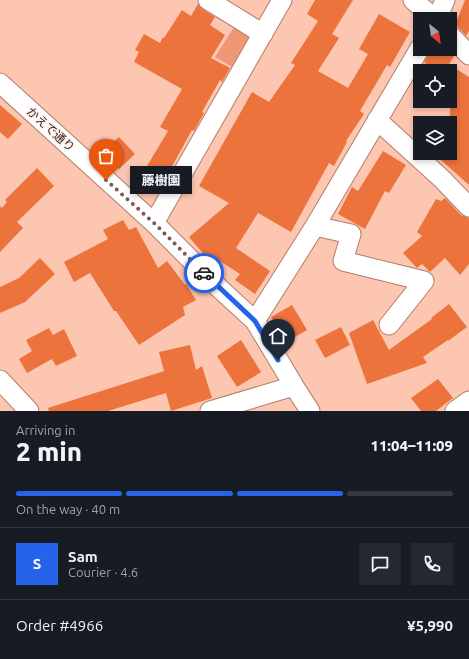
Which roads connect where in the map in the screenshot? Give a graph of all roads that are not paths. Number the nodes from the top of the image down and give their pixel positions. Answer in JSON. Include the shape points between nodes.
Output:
{"nodes":[{"id":1,"x":208,"y":0,"type":"edge"},
{"id":2,"x":282,"y":0,"type":"edge"},
{"id":3,"x":412,"y":0,"type":"edge"},
{"id":4,"x":445,"y":0,"type":"edge"},
{"id":5,"x":427,"y":12,"type":"edge"},
{"id":6,"x":439,"y":12,"type":"edge"},
{"id":7,"x":263,"y":34,"type":"junction"},
{"id":8,"x":457,"y":42,"type":"edge"},
{"id":9,"x":469,"y":55,"type":"edge"},
{"id":10,"x":415,"y":56,"type":"edge"},
{"id":11,"x":0,"y":83,"type":"edge"},
{"id":12,"x":377,"y":120,"type":"junction"},
{"id":13,"x":469,"y":207,"type":"edge"},
{"id":14,"x":154,"y":223,"type":"junction"},
{"id":15,"x":315,"y":226,"type":"junction"},
{"id":16,"x":255,"y":321,"type":"junction"},
{"id":17,"x":389,"y":325,"type":"dead end"},
{"id":18,"x":0,"y":380,"type":"edge"},
{"id":19,"x":294,"y":386,"type":"junction"},
{"id":20,"x":469,"y":401,"type":"edge"},
{"id":21,"x":29,"y":411,"type":"edge"},
{"id":22,"x":210,"y":411,"type":"edge"},
{"id":23,"x":310,"y":411,"type":"edge"},
{"id":24,"x":455,"y":411,"type":"edge"}],
"edges":[{"from":1,"to":7,"type":"street"},
{"from":2,"to":7,"type":"street"},
{"from":3,"to":5,"type":"street"},
{"from":4,"to":6,"type":"street"},
{"from":7,"to":14,"type":"street"},
{"from":8,"to":9,"type":"street"},
{"from":10,"to":12,"type":"street"},
{"from":11,"to":14,"type":"street","name":"かえで通り"},
{"from":12,"to":13,"type":"street"},
{"from":12,"to":15,"type":"street"},
{"from":14,"to":16,"type":"street","name":"かえで通り","via":[[218,288]]},
{"from":15,"to":16,"type":"street"},
{"from":15,"to":17,"type":"street","via":[[351,234],[342,261],[424,281]]},
{"from":16,"to":19,"type":"street","name":"かえで通り"},
{"from":18,"to":21,"type":"street"},
{"from":19,"to":22,"type":"street"},
{"from":19,"to":23,"type":"street","name":"かえで通り"},
{"from":20,"to":24,"type":"street"}]}
